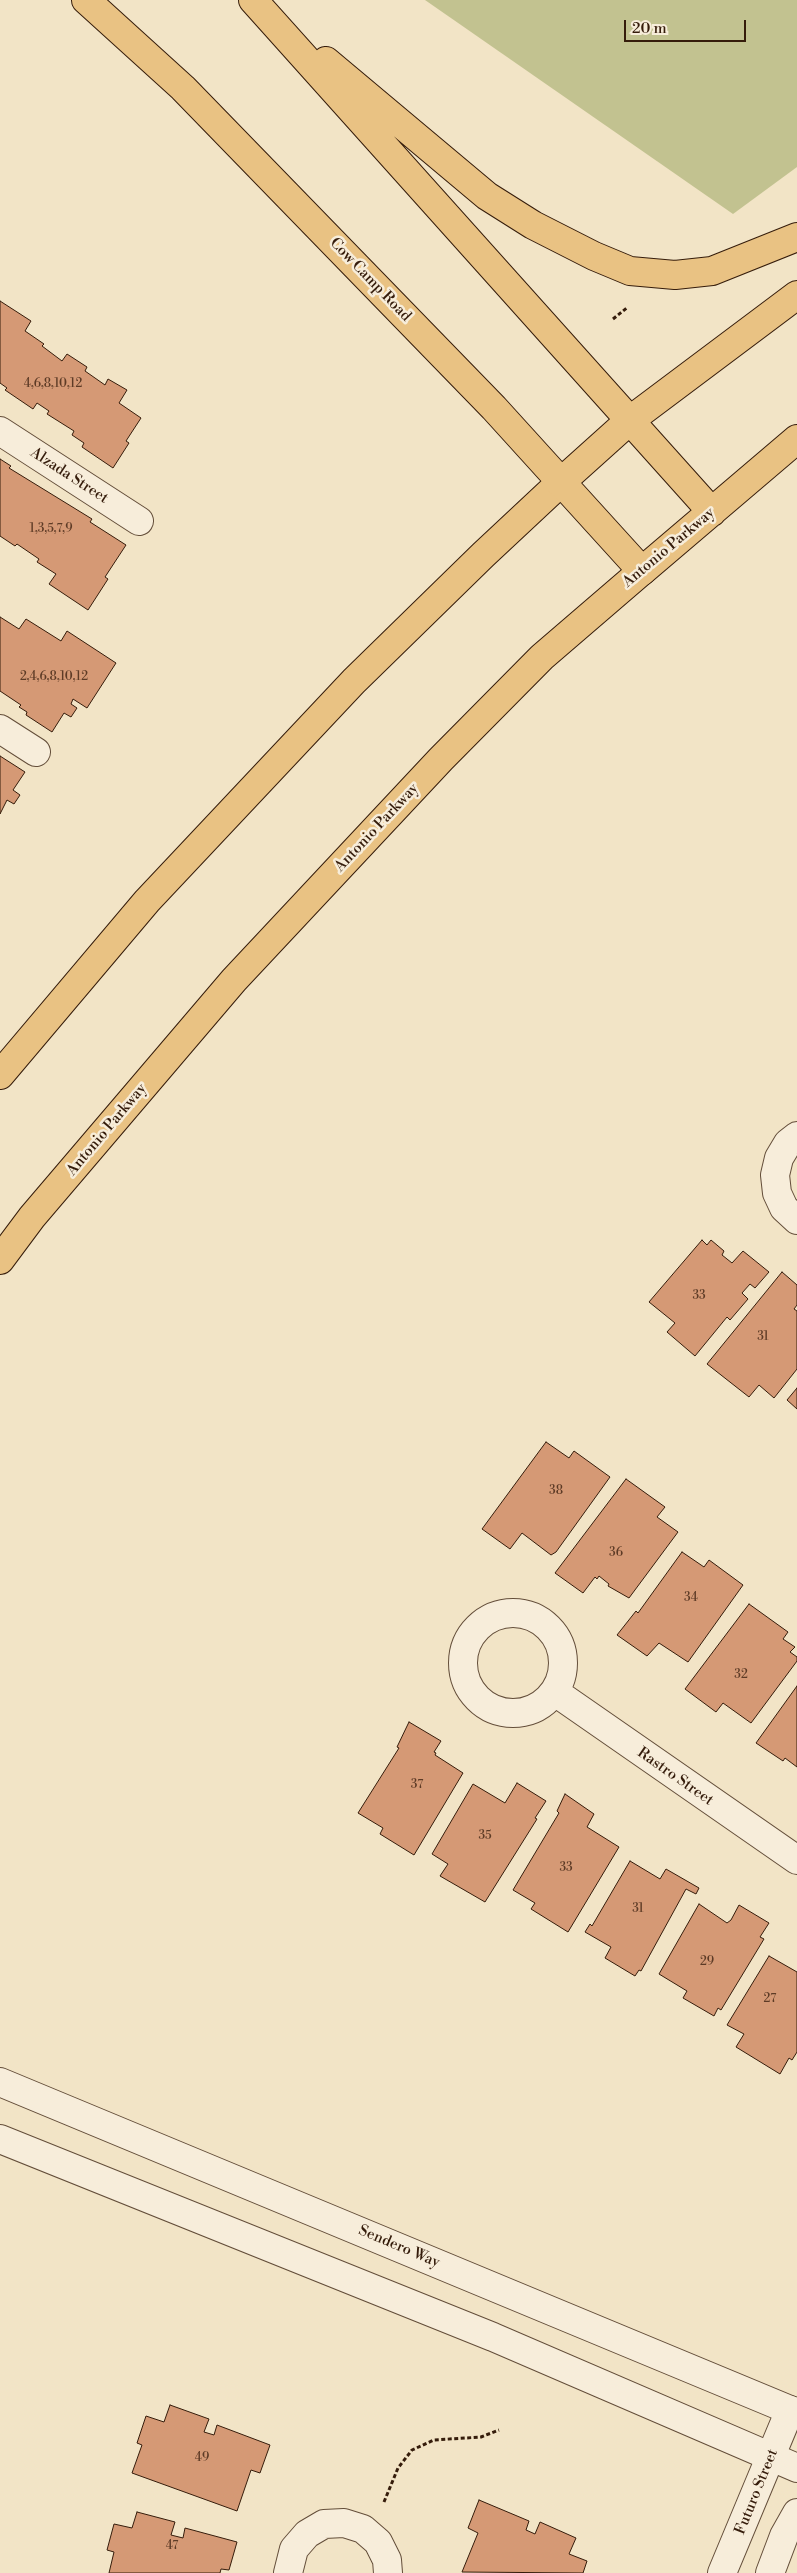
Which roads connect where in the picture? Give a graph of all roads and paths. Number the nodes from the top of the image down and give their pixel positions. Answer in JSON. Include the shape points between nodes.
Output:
{"nodes":[{"id":1,"x":86,"y":0,"type":"edge"},
{"id":2,"x":254,"y":0,"type":"edge"},
{"id":3,"x":797,"y":237,"type":"edge"},
{"id":4,"x":797,"y":295,"type":"edge"},
{"id":5,"x":629,"y":421,"type":"junction"},
{"id":6,"x":0,"y":431,"type":"edge"},
{"id":7,"x":797,"y":439,"type":"edge"},
{"id":8,"x":560,"y":483,"type":"junction"},
{"id":9,"x":712,"y":512,"type":"junction"},
{"id":10,"x":139,"y":521,"type":"dead end"},
{"id":11,"x":642,"y":571,"type":"junction"},
{"id":12,"x":0,"y":729,"type":"edge"},
{"id":13,"x":36,"y":752,"type":"dead end"},
{"id":14,"x":0,"y":1075,"type":"edge"},
{"id":15,"x":797,"y":1136,"type":"edge"},
{"id":16,"x":797,"y":1220,"type":"edge"},
{"id":17,"x":0,"y":1260,"type":"edge"},
{"id":18,"x":555,"y":1692,"type":"dead end"},
{"id":19,"x":797,"y":1860,"type":"edge"},
{"id":20,"x":0,"y":2082,"type":"edge"},
{"id":21,"x":0,"y":2139,"type":"edge"},
{"id":22,"x":794,"y":2411,"type":"edge"},
{"id":23,"x":499,"y":2430,"type":"dead end"},
{"id":24,"x":771,"y":2457,"type":"junction"},
{"id":25,"x":797,"y":2468,"type":"edge"},
{"id":26,"x":383,"y":2505,"type":"dead end"},
{"id":27,"x":797,"y":2513,"type":"edge"},
{"id":28,"x":288,"y":2573,"type":"edge"},
{"id":29,"x":388,"y":2573,"type":"edge"},
{"id":30,"x":722,"y":2573,"type":"edge"},
{"id":31,"x":770,"y":2573,"type":"edge"}],
"edges":[{"from":1,"to":8,"type":"main road","name":"Cow Camp Road","via":[[190,96],[494,408]]},
{"from":2,"to":3,"type":"main road","via":[[487,196],[533,225],[594,256],[630,270],[675,275],[712,271]]},
{"from":2,"to":5,"type":"main road"},
{"from":4,"to":5,"type":"main road"},
{"from":5,"to":8,"type":"main road"},
{"from":5,"to":9,"type":"main road"},
{"from":6,"to":10,"type":"street","name":"Alzada Street"},
{"from":7,"to":9,"type":"main road","name":"Antonio Parkway"},
{"from":8,"to":11,"type":"main road","name":"Cow Camp Road"},
{"from":8,"to":14,"type":"main road","via":[[348,688],[147,901]]},
{"from":9,"to":11,"type":"main road","name":"Antonio Parkway"},
{"from":11,"to":17,"type":"main road","name":"Antonio Parkway","via":[[542,657],[241,973],[32,1217]]},
{"from":12,"to":13,"type":"street"},
{"from":15,"to":16,"type":"street","via":[[788,1143],[779,1158],[775,1175],[777,1192],[784,1208]]},
{"from":18,"to":19,"type":"street","name":"Rastro Street"},
{"from":20,"to":22,"type":"street","name":"Sendero Way"},
{"from":21,"to":24,"type":"street","via":[[493,2337]]},
{"from":22,"to":24,"type":"street","name":"Futuro Street"},
{"from":23,"to":26,"type":"path","via":[[481,2437],[434,2440],[412,2450],[398,2468]]},
{"from":24,"to":25,"type":"street"},
{"from":24,"to":30,"type":"street","name":"Futuro Street"},
{"from":27,"to":31,"type":"street"},
{"from":28,"to":29,"type":"street","via":[[294,2549],[306,2534],[324,2524],[344,2523],[363,2529],[378,2542],[387,2560]]}]}
